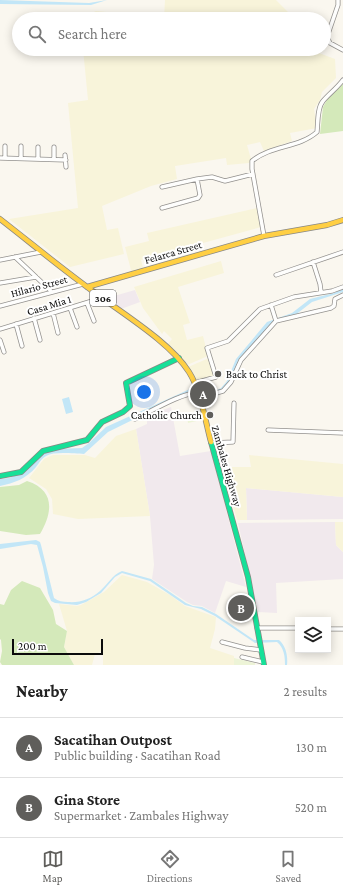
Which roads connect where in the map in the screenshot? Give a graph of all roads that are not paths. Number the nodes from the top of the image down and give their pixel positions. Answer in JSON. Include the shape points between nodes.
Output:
{"nodes":[{"id":1,"x":338,"y":0,"type":"edge"},
{"id":2,"x":331,"y":28,"type":"edge"},
{"id":3,"x":331,"y":44,"type":"edge"},
{"id":4,"x":343,"y":50,"type":"edge"},
{"id":5,"x":343,"y":80,"type":"edge"},
{"id":6,"x":5,"y":146,"type":"dead end"},
{"id":7,"x":21,"y":146,"type":"dead end"},
{"id":8,"x":38,"y":147,"type":"dead end"},
{"id":9,"x":54,"y":148,"type":"dead end"},
{"id":10,"x":66,"y":155,"type":"dead end"},
{"id":11,"x":2,"y":158,"type":"edge"},
{"id":12,"x":21,"y":158,"type":"junction"},
{"id":13,"x":38,"y":159,"type":"junction"},
{"id":14,"x":54,"y":160,"type":"junction"},
{"id":15,"x":66,"y":160,"type":"junction"},
{"id":16,"x":66,"y":167,"type":"dead end"},
{"id":17,"x":253,"y":174,"type":"junction"},
{"id":18,"x":204,"y":178,"type":"junction"},
{"id":19,"x":197,"y":179,"type":"junction"},
{"id":20,"x":199,"y":186,"type":"junction"},
{"id":21,"x":162,"y":187,"type":"dead end"},
{"id":22,"x":162,"y":208,"type":"dead end"},
{"id":23,"x":0,"y":219,"type":"edge"},
{"id":24,"x":343,"y":220,"type":"edge"},
{"id":25,"x":264,"y":236,"type":"junction"},
{"id":26,"x":41,"y":252,"type":"junction"},
{"id":27,"x":343,"y":252,"type":"edge"},
{"id":28,"x":15,"y":258,"type":"junction"},
{"id":29,"x":0,"y":260,"type":"edge"},
{"id":30,"x":313,"y":262,"type":"junction"},
{"id":31,"x":276,"y":275,"type":"dead end"},
{"id":32,"x":36,"y":277,"type":"junction"},
{"id":33,"x":0,"y":282,"type":"edge"},
{"id":34,"x":85,"y":285,"type":"junction"},
{"id":35,"x":343,"y":287,"type":"edge"},
{"id":36,"x":52,"y":292,"type":"junction"},
{"id":37,"x":321,"y":292,"type":"junction"},
{"id":38,"x":343,"y":295,"type":"edge"},
{"id":39,"x":102,"y":298,"type":"junction"},
{"id":40,"x":87,"y":302,"type":"junction"},
{"id":41,"x":271,"y":305,"type":"junction"},
{"id":42,"x":0,"y":306,"type":"edge"},
{"id":43,"x":70,"y":308,"type":"junction"},
{"id":44,"x":53,"y":313,"type":"junction"},
{"id":45,"x":34,"y":318,"type":"junction"},
{"id":46,"x":94,"y":321,"type":"dead end"},
{"id":47,"x":276,"y":321,"type":"junction"},
{"id":48,"x":16,"y":324,"type":"junction"},
{"id":49,"x":77,"y":327,"type":"dead end"},
{"id":50,"x":0,"y":328,"type":"edge"},
{"id":51,"x":58,"y":333,"type":"dead end"},
{"id":52,"x":0,"y":340,"type":"edge"},
{"id":53,"x":40,"y":340,"type":"dead end"},
{"id":54,"x":22,"y":346,"type":"dead end"},
{"id":55,"x":4,"y":352,"type":"dead end"},
{"id":56,"x":179,"y":358,"type":"junction"},
{"id":57,"x":195,"y":384,"type":"junction"},
{"id":58,"x":198,"y":392,"type":"junction"},
{"id":59,"x":200,"y":398,"type":"junction"},
{"id":60,"x":234,"y":403,"type":"dead end"},
{"id":61,"x":135,"y":419,"type":"dead end"},
{"id":62,"x":268,"y":430,"type":"dead end"},
{"id":63,"x":343,"y":433,"type":"edge"},
{"id":64,"x":211,"y":443,"type":"junction"},
{"id":65,"x":0,"y":476,"type":"edge"},
{"id":66,"x":257,"y":628,"type":"junction"},
{"id":67,"x":295,"y":628,"type":"edge"},
{"id":68,"x":331,"y":629,"type":"edge"},
{"id":69,"x":343,"y":629,"type":"edge"},
{"id":70,"x":222,"y":642,"type":"dead end"},
{"id":71,"x":261,"y":650,"type":"junction"},
{"id":72,"x":242,"y":657,"type":"dead end"},
{"id":73,"x":263,"y":663,"type":"edge"}],
"edges":[{"from":1,"to":2,"type":"street"},
{"from":3,"to":4,"type":"street"},
{"from":5,"to":17,"type":"street","via":[[322,102],[317,132],[310,138],[260,155],[252,161]]},
{"from":6,"to":11,"type":"street"},
{"from":7,"to":12,"type":"street"},
{"from":8,"to":13,"type":"street"},
{"from":9,"to":14,"type":"street"},
{"from":10,"to":15,"type":"street"},
{"from":11,"to":12,"type":"street"},
{"from":12,"to":13,"type":"street"},
{"from":13,"to":14,"type":"street"},
{"from":14,"to":15,"type":"street"},
{"from":15,"to":16,"type":"street"},
{"from":17,"to":18,"type":"street","via":[[225,181],[212,177]]},
{"from":17,"to":25,"type":"street"},
{"from":18,"to":19,"type":"street"},
{"from":18,"to":20,"type":"street"},
{"from":19,"to":20,"type":"street"},
{"from":19,"to":21,"type":"street"},
{"from":20,"to":22,"type":"street","via":[[198,198]]},
{"from":23,"to":26,"type":"main road","name":"Zambales Highway","number":"306"},
{"from":24,"to":25,"type":"main road","name":"Felarca Street"},
{"from":25,"to":34,"type":"main road","name":"Felarca Street"},
{"from":26,"to":28,"type":"street"},
{"from":26,"to":34,"type":"main road","name":"Zambales Highway","number":"306"},
{"from":27,"to":30,"type":"street"},
{"from":28,"to":29,"type":"street"},
{"from":28,"to":32,"type":"street"},
{"from":30,"to":31,"type":"street"},
{"from":30,"to":37,"type":"street"},
{"from":32,"to":33,"type":"street"},
{"from":32,"to":36,"type":"street"},
{"from":34,"to":36,"type":"street","name":"Hilario Street"},
{"from":34,"to":39,"type":"main road","name":"Zambales Highway","number":"306"},
{"from":35,"to":37,"type":"street"},
{"from":36,"to":42,"type":"street","name":"Hilario Street"},
{"from":37,"to":41,"type":"street"},
{"from":38,"to":47,"type":"street","via":[[335,298],[334,306],[331,308]]},
{"from":39,"to":40,"type":"street","name":"Casa Mia 1"},
{"from":39,"to":56,"type":"main road","name":"Zambales Highway","number":"306"},
{"from":40,"to":43,"type":"street","name":"Casa Mia 1"},
{"from":40,"to":46,"type":"street"},
{"from":41,"to":47,"type":"street"},
{"from":41,"to":57,"type":"street","via":[[260,309],[228,341],[207,348],[216,377]]},
{"from":43,"to":44,"type":"street","name":"Casa Mia 1"},
{"from":43,"to":49,"type":"street"},
{"from":44,"to":45,"type":"street","name":"Casa Mia 1"},
{"from":44,"to":51,"type":"street"},
{"from":45,"to":48,"type":"street","name":"Casa Mia 1"},
{"from":45,"to":53,"type":"street"},
{"from":47,"to":59,"type":"street","via":[[241,360],[231,382],[222,391]]},
{"from":48,"to":50,"type":"street","name":"Casa Mia 1"},
{"from":48,"to":54,"type":"street"},
{"from":52,"to":55,"type":"street"},
{"from":56,"to":57,"type":"main road","name":"Zambales Highway","number":"306"},
{"from":56,"to":65,"type":"main road","via":[[126,383],[130,406],[102,422],[87,440],[43,451],[20,472]]},
{"from":57,"to":58,"type":"main road","name":"Zambales Highway","number":"306"},
{"from":58,"to":59,"type":"main road","name":"Zambales Highway","number":"306"},
{"from":58,"to":61,"type":"street","via":[[192,392]]},
{"from":59,"to":64,"type":"main road","name":"Zambales Highway","number":"306"},
{"from":60,"to":64,"type":"street","via":[[234,442]]},
{"from":62,"to":63,"type":"street"},
{"from":64,"to":66,"type":"main road","name":"Zambales Highway","number":"306","via":[[248,577]]},
{"from":66,"to":67,"type":"street"},
{"from":66,"to":71,"type":"main road","name":"Zambales Highway","number":"306"},
{"from":68,"to":69,"type":"street"},
{"from":70,"to":71,"type":"street"},
{"from":71,"to":73,"type":"main road","name":"Zambales Highway","number":"306"},
{"from":72,"to":73,"type":"street"}]}
